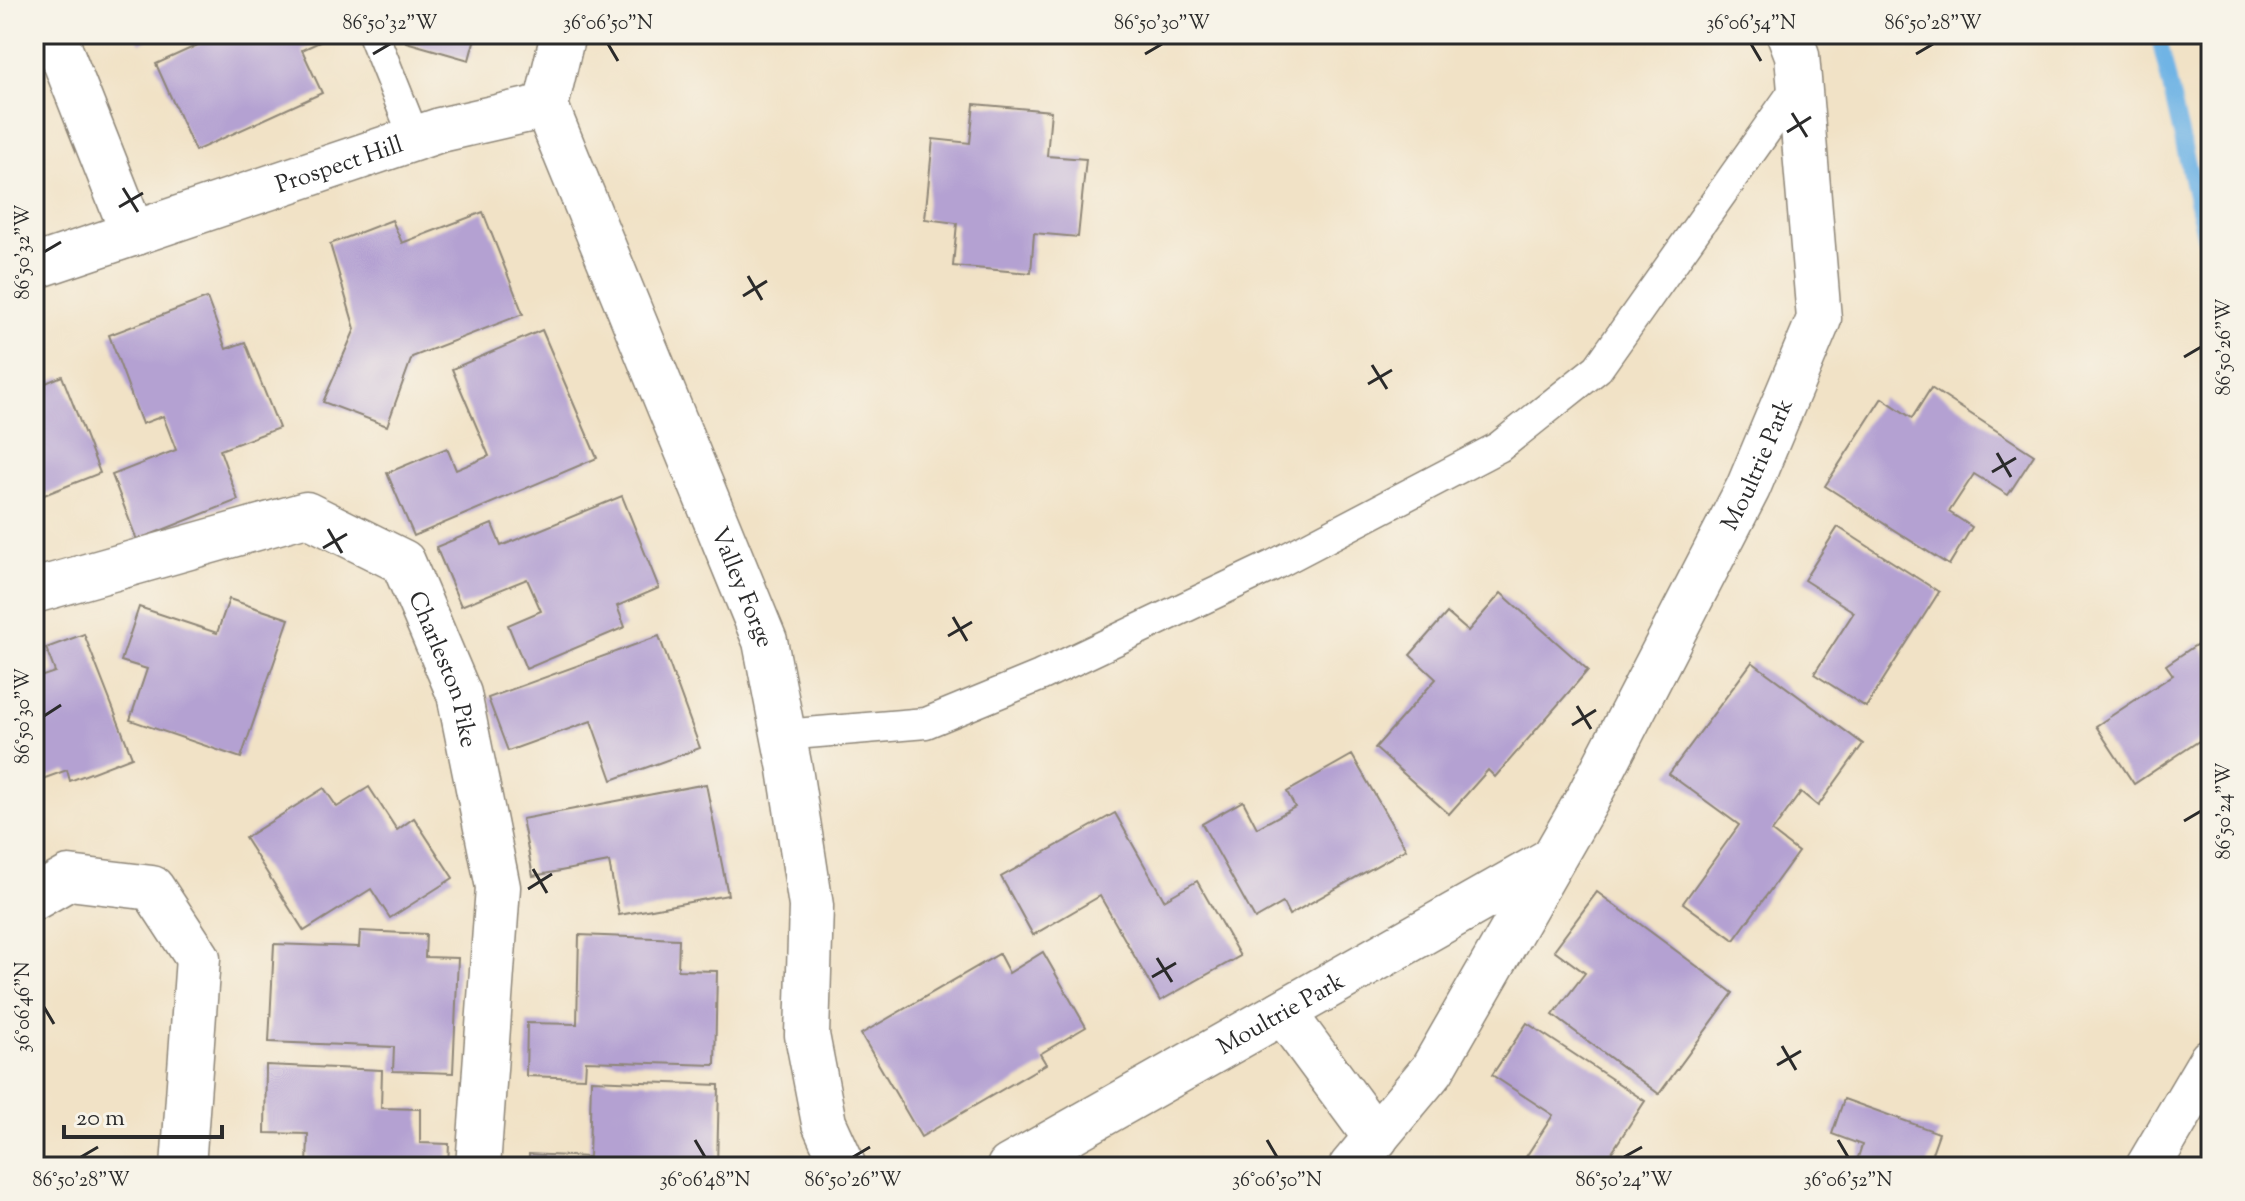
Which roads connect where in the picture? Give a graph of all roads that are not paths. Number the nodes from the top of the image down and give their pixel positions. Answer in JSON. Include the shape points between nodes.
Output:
{"nodes":[{"id":1,"x":54,"y":34,"type":"edge"},
{"id":2,"x":373,"y":34,"type":"edge"},
{"id":3,"x":563,"y":34,"type":"edge"},
{"id":4,"x":1789,"y":34,"type":"edge"},
{"id":5,"x":1799,"y":84,"type":"junction"},
{"id":6,"x":546,"y":106,"type":"junction"},
{"id":7,"x":415,"y":139,"type":"junction"},
{"id":8,"x":133,"y":234,"type":"junction"},
{"id":9,"x":34,"y":267,"type":"edge"},
{"id":10,"x":34,"y":591,"type":"edge"},
{"id":11,"x":783,"y":735,"type":"junction"},
{"id":12,"x":1553,"y":858,"type":"junction"},
{"id":13,"x":34,"y":898,"type":"edge"},
{"id":14,"x":1283,"y":1012,"type":"junction"},
{"id":15,"x":2211,"y":1060,"type":"edge"},
{"id":16,"x":1363,"y":1152,"type":"edge"},
{"id":17,"x":183,"y":1167,"type":"edge"},
{"id":18,"x":478,"y":1167,"type":"edge"},
{"id":19,"x":844,"y":1167,"type":"edge"},
{"id":20,"x":1009,"y":1167,"type":"edge"},
{"id":21,"x":2148,"y":1167,"type":"edge"}],
"edges":[{"from":1,"to":8,"type":"street"},
{"from":2,"to":7,"type":"lane"},
{"from":3,"to":6,"type":"street"},
{"from":4,"to":5,"type":"street","name":"Moultrie Park"},
{"from":5,"to":11,"type":"lane","via":[[1598,368],[1499,447],[1259,572],[1040,676],[926,723]]},
{"from":5,"to":12,"type":"street","name":"Moultrie Park","via":[[1819,319],[1748,488]]},
{"from":6,"to":7,"type":"street","name":"Prospect Hill"},
{"from":6,"to":11,"type":"street","name":"Valley Forge","via":[[765,641]]},
{"from":7,"to":8,"type":"street","name":"Prospect Hill"},
{"from":8,"to":9,"type":"street","name":"Prospect Hill"},
{"from":10,"to":18,"type":"street","name":"Charleston Pike","via":[[306,514],[403,562],[459,694],[498,887]]},
{"from":11,"to":19,"type":"street","name":"Valley Forge","via":[[811,906],[807,1035],[824,1123]]},
{"from":12,"to":14,"type":"street","name":"Moultrie Park"},
{"from":12,"to":16,"type":"street","name":"Moultrie Park","via":[[1432,1070]]},
{"from":13,"to":17,"type":"street","via":[[69,878],[152,888],[198,958]]},
{"from":14,"to":16,"type":"street"},
{"from":14,"to":20,"type":"street","name":"Moultrie Park"},
{"from":15,"to":21,"type":"street"}]}
